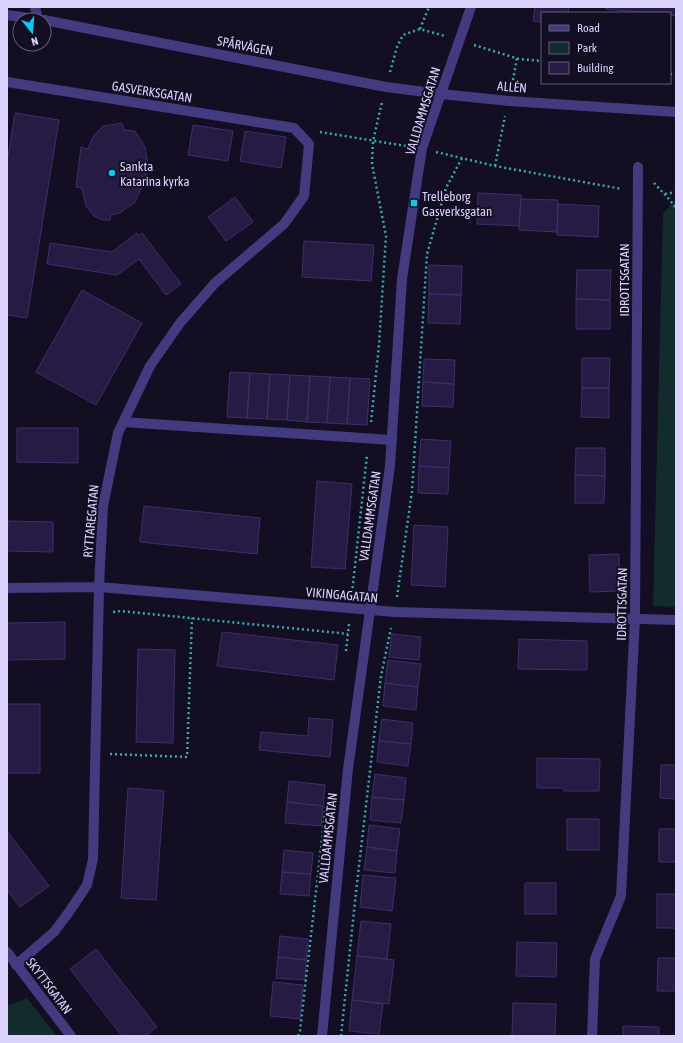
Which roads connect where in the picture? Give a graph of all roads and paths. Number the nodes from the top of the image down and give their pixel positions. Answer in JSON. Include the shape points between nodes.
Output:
{"nodes":[{"id":1,"x":429,"y":7,"type":"edge"},
{"id":2,"x":471,"y":7,"type":"edge"},
{"id":3,"x":52,"y":22,"type":"edge"},
{"id":4,"x":420,"y":29,"type":"junction"},
{"id":5,"x":459,"y":40,"type":"junction"},
{"id":6,"x":541,"y":61,"type":"edge"},
{"id":7,"x":7,"y":82,"type":"edge"},
{"id":8,"x":386,"y":86,"type":"junction"},
{"id":9,"x":441,"y":94,"type":"junction"},
{"id":10,"x":676,"y":112,"type":"edge"},
{"id":11,"x":294,"y":128,"type":"junction"},
{"id":12,"x":372,"y":141,"type":"junction"},
{"id":13,"x":422,"y":148,"type":"junction"},
{"id":14,"x":638,"y":167,"type":"joint"},
{"id":15,"x":638,"y":192,"type":"junction"},
{"id":16,"x":676,"y":192,"type":"edge"},
{"id":17,"x":664,"y":194,"type":"junction"},
{"id":18,"x":676,"y":208,"type":"edge"},
{"id":19,"x":123,"y":422,"type":"junction"},
{"id":20,"x":369,"y":438,"type":"junction"},
{"id":21,"x":392,"y":440,"type":"junction"},
{"id":22,"x":99,"y":587,"type":"junction"},
{"id":23,"x":7,"y":588,"type":"edge"},
{"id":24,"x":350,"y":608,"type":"junction"},
{"id":25,"x":370,"y":611,"type":"junction"},
{"id":26,"x":192,"y":618,"type":"junction"},
{"id":27,"x":636,"y":618,"type":"junction"},
{"id":28,"x":112,"y":620,"type":"dead end"},
{"id":29,"x":676,"y":620,"type":"edge"},
{"id":30,"x":348,"y":634,"type":"junction"},
{"id":31,"x":345,"y":658,"type":"dead end"},
{"id":32,"x":109,"y":754,"type":"dead end"},
{"id":33,"x":326,"y":804,"type":"dead end"},
{"id":34,"x":7,"y":952,"type":"edge"},
{"id":35,"x":16,"y":965,"type":"junction"},
{"id":36,"x":71,"y":1036,"type":"edge"},
{"id":37,"x":298,"y":1036,"type":"edge"},
{"id":38,"x":322,"y":1036,"type":"edge"},
{"id":39,"x":592,"y":1036,"type":"edge"}],
"edges":[{"from":1,"to":4,"type":"path"},
{"from":2,"to":5,"type":"street","name":"VALLDAMMSGATAN"},
{"from":3,"to":8,"type":"street","name":"SPÅRVÄGEN"},
{"from":4,"to":5,"type":"path"},
{"from":4,"to":8,"type":"path","via":[[403,35]]},
{"from":5,"to":6,"type":"path","via":[[519,59]]},
{"from":5,"to":9,"type":"street","name":"VALLDAMMSGATAN"},
{"from":7,"to":11,"type":"street","name":"GASVERKSGATAN"},
{"from":8,"to":9,"type":"street","name":"SPÅRVÄGEN"},
{"from":8,"to":12,"type":"path"},
{"from":9,"to":10,"type":"street","name":"ALLÉN"},
{"from":9,"to":13,"type":"street","name":"VALLDAMMSGATAN"},
{"from":11,"to":12,"type":"path"},
{"from":11,"to":19,"type":"street","name":"RYTTAREGATAN","via":[[309,144],[304,196],[284,224],[215,283],[180,323],[150,366]]},
{"from":12,"to":13,"type":"path"},
{"from":12,"to":20,"type":"path","via":[[372,164],[386,236],[379,345]]},
{"from":13,"to":15,"type":"path","via":[[495,166]]},
{"from":13,"to":21,"type":"street","name":"VALLDAMMSGATAN","via":[[402,279]]},
{"from":14,"to":15,"type":"street","name":"IDROTTSGATAN"},
{"from":14,"to":17,"type":"path"},
{"from":15,"to":27,"type":"street","name":"IDROTTSGATAN"},
{"from":16,"to":17,"type":"path"},
{"from":17,"to":18,"type":"path"},
{"from":19,"to":20,"type":"street"},
{"from":19,"to":22,"type":"street","name":"RYTTAREGATAN","via":[[118,433],[103,506]]},
{"from":20,"to":21,"type":"street"},
{"from":20,"to":24,"type":"path"},
{"from":21,"to":25,"type":"street","name":"VALLDAMMSGATAN"},
{"from":22,"to":23,"type":"street","name":"VIKINGAGATAN"},
{"from":22,"to":24,"type":"street","name":"VIKINGAGATAN"},
{"from":22,"to":35,"type":"street","name":"RYTTAREGATAN","via":[[93,859],[87,885],[69,912],[54,932]]},
{"from":24,"to":25,"type":"street","name":"VIKINGAGATAN"},
{"from":24,"to":30,"type":"path"},
{"from":25,"to":27,"type":"street","name":"VIKINGAGATAN"},
{"from":25,"to":38,"type":"street","name":"VALLDAMMSGATAN","via":[[348,769]]},
{"from":26,"to":28,"type":"path","via":[[121,611],[113,612]]},
{"from":26,"to":30,"type":"path"},
{"from":26,"to":32,"type":"path","via":[[187,757]]},
{"from":27,"to":29,"type":"street","name":"VIKINGAGATAN"},
{"from":27,"to":39,"type":"street","name":"IDROTTSGATAN","via":[[621,896],[595,959]]},
{"from":30,"to":31,"type":"path"},
{"from":33,"to":37,"type":"path"},
{"from":34,"to":35,"type":"street","name":"SKYTTSGATAN"},
{"from":35,"to":36,"type":"street","name":"SKYTTSGATAN"}]}
